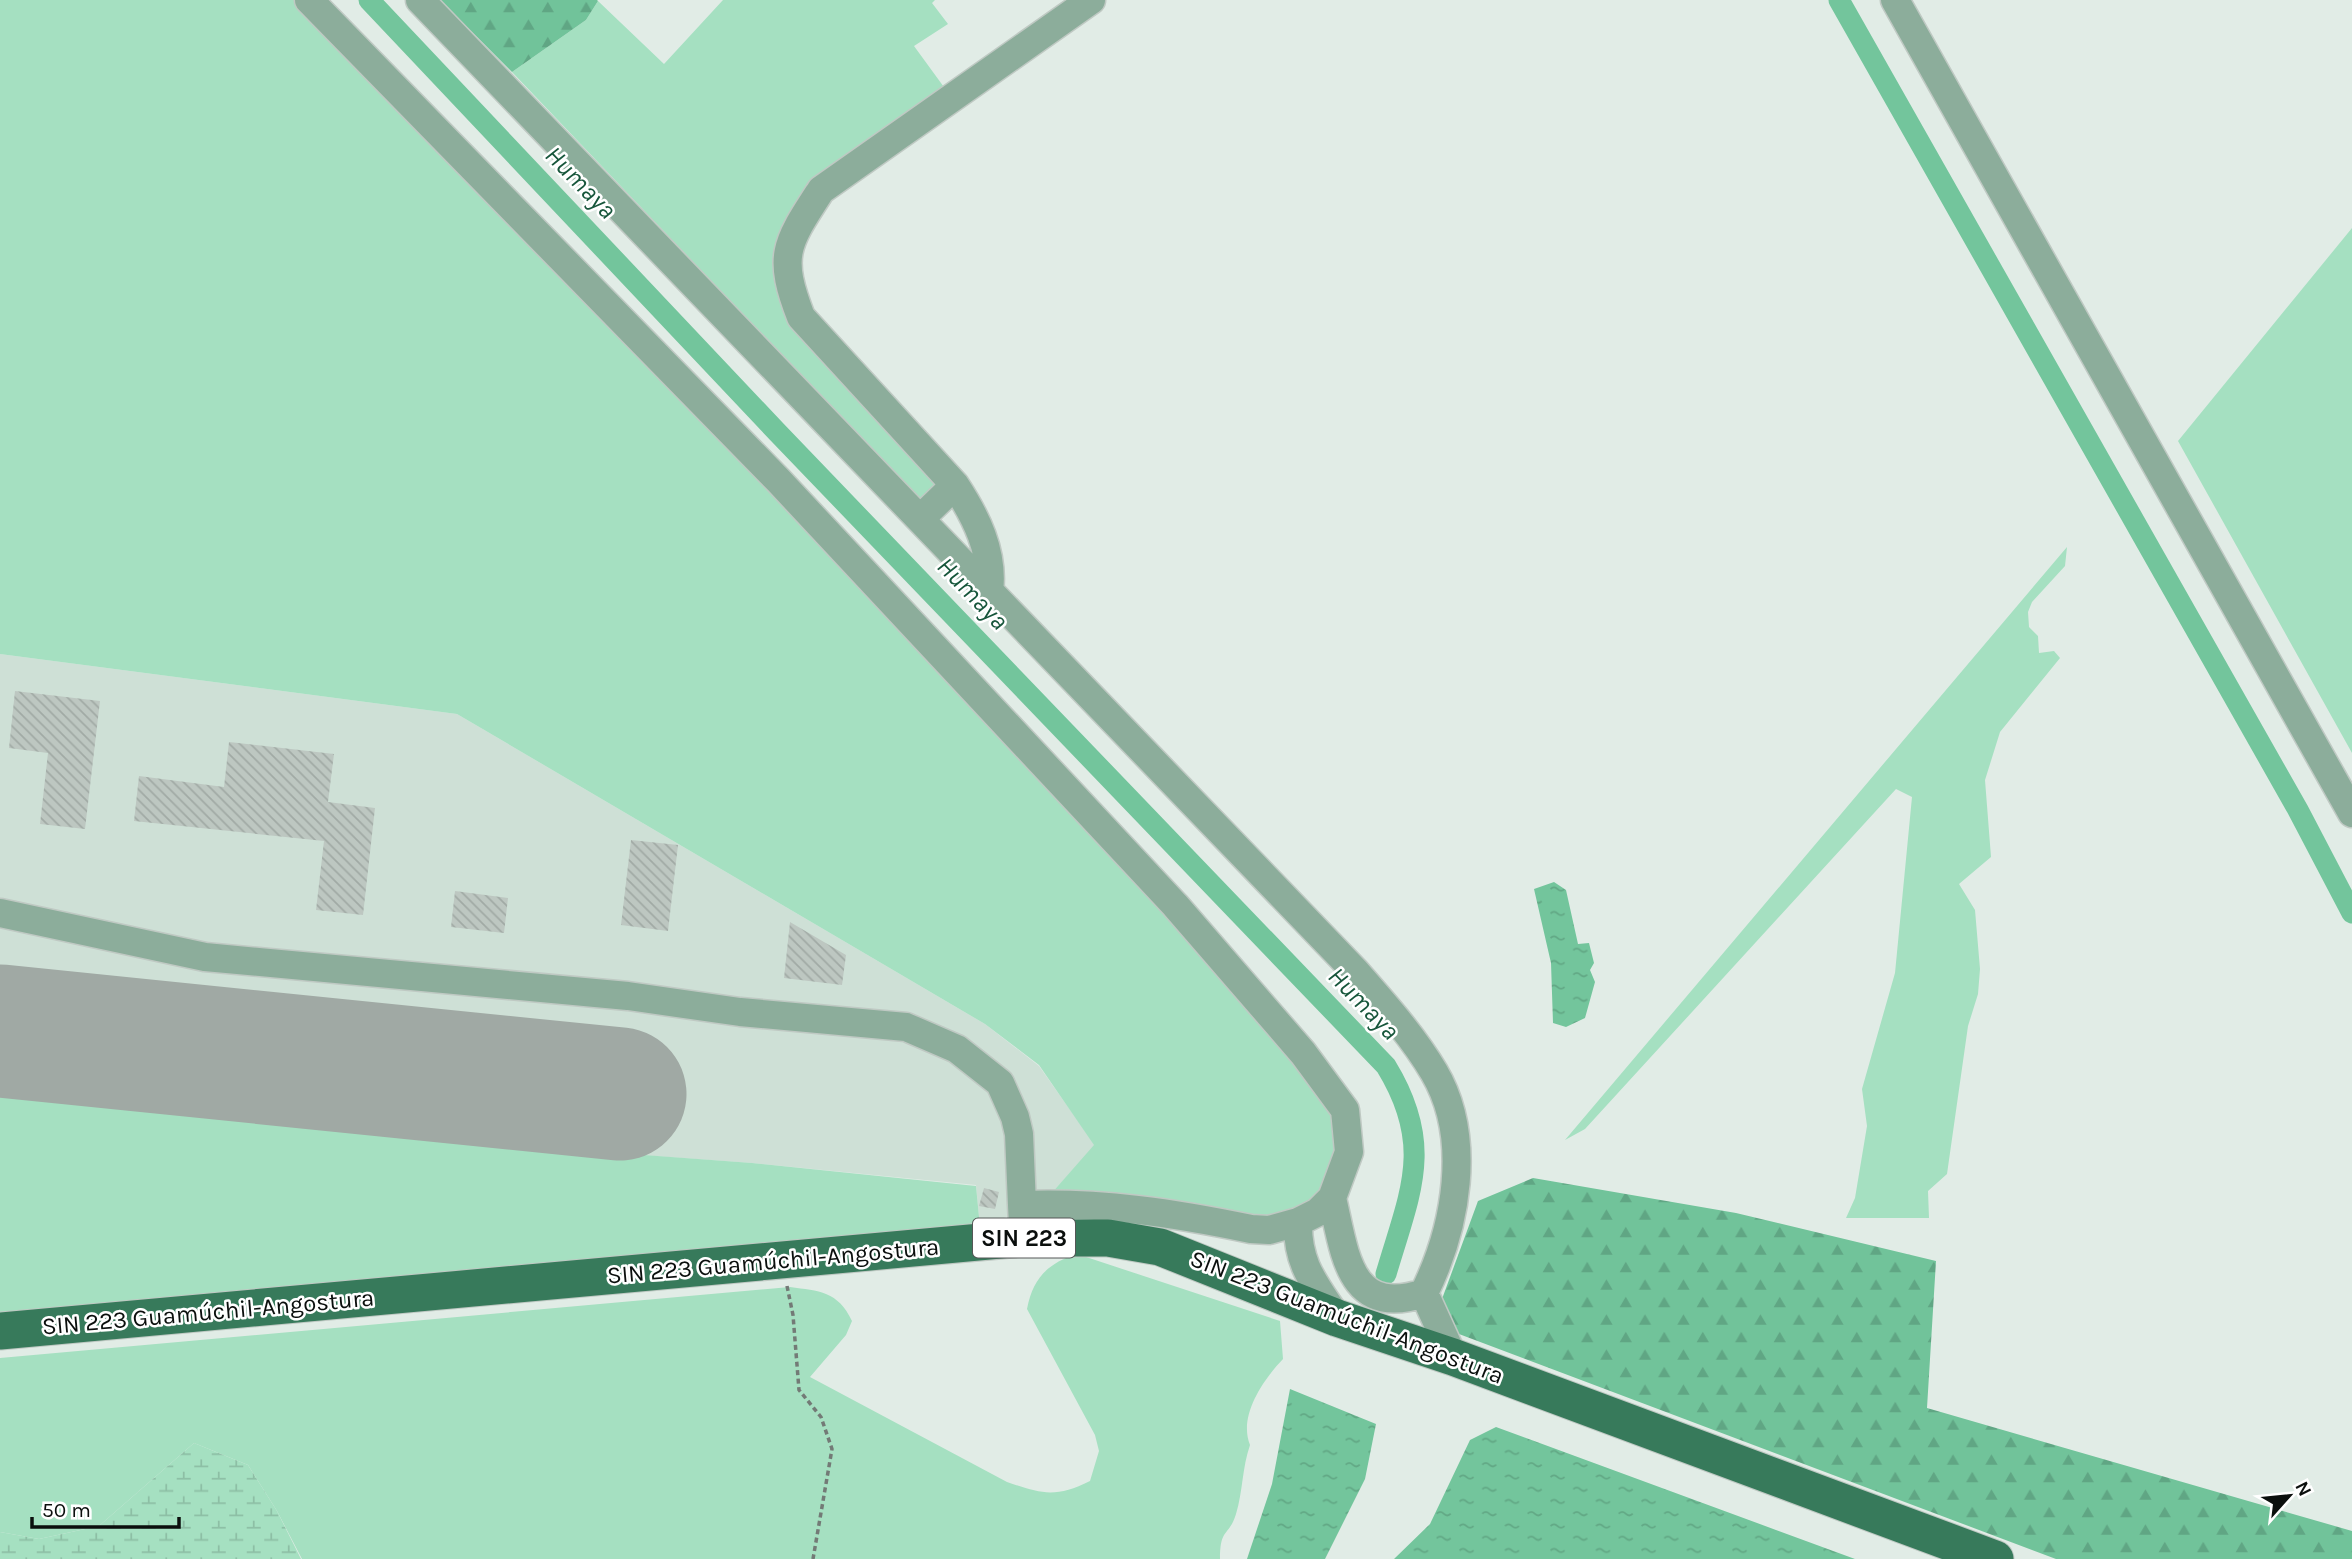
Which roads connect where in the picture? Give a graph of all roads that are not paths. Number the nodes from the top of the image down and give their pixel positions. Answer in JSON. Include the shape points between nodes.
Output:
{"nodes":[{"id":1,"x":309,"y":0,"type":"edge"},
{"id":2,"x":420,"y":0,"type":"edge"},
{"id":3,"x":1091,"y":0,"type":"edge"},
{"id":4,"x":1895,"y":0,"type":"edge"},
{"id":5,"x":955,"y":485,"type":"junction"},
{"id":6,"x":920,"y":519,"type":"junction"},
{"id":7,"x":989,"y":592,"type":"junction"},
{"id":8,"x":2352,"y":813,"type":"edge"},
{"id":9,"x":0,"y":913,"type":"edge"},
{"id":10,"x":1332,"y":1198,"type":"junction"},
{"id":11,"x":1023,"y":1222,"type":"junction"},
{"id":12,"x":1298,"y":1222,"type":"junction"},
{"id":13,"x":1424,"y":1293,"type":"junction"},
{"id":14,"x":1337,"y":1318,"type":"junction"},
{"id":15,"x":0,"y":1331,"type":"edge"},
{"id":16,"x":1453,"y":1357,"type":"junction"},
{"id":17,"x":1995,"y":1559,"type":"edge"}],
"edges":[{"from":1,"to":10,"type":"street","via":[[778,480],[1243,981],[1345,1110],[1349,1152]]},
{"from":2,"to":6,"type":"street"},
{"from":3,"to":5,"type":"street","via":[[821,190],[795,230],[786,255],[788,283],[801,317]]},
{"from":4,"to":8,"type":"street"},
{"from":5,"to":6,"type":"street"},
{"from":5,"to":7,"type":"street","via":[[981,533],[991,576]]},
{"from":6,"to":7,"type":"street"},
{"from":7,"to":13,"type":"street","via":[[1355,971],[1399,1021],[1435,1074],[1451,1116],[1456,1158],[1454,1202],[1441,1258]]},
{"from":9,"to":11,"type":"street","via":[[205,957],[615,994],[740,1012],[906,1027],[957,1049],[1000,1083],[1019,1134]]},
{"from":10,"to":12,"type":"street"},
{"from":10,"to":13,"type":"street","via":[[1347,1259],[1370,1294],[1390,1300]]},
{"from":11,"to":12,"type":"street","via":[[1097,1204],[1251,1230]]},
{"from":11,"to":14,"type":"main road","name":"SIN 223 Guamúchil-Angostura","number":"SIN 223","via":[[1160,1247]]},
{"from":11,"to":15,"type":"main road","name":"SIN 223 Guamúchil-Angostura","number":"SIN 223","via":[[782,1260]]},
{"from":12,"to":14,"type":"street","via":[[1301,1261]]},
{"from":13,"to":16,"type":"street"},
{"from":14,"to":16,"type":"main road","name":"SIN 223 Guamúchil-Angostura","number":"SIN 223"},
{"from":16,"to":17,"type":"main road","name":"SIN 223 Guamúchil-Angostura","number":"SIN 223"}]}
